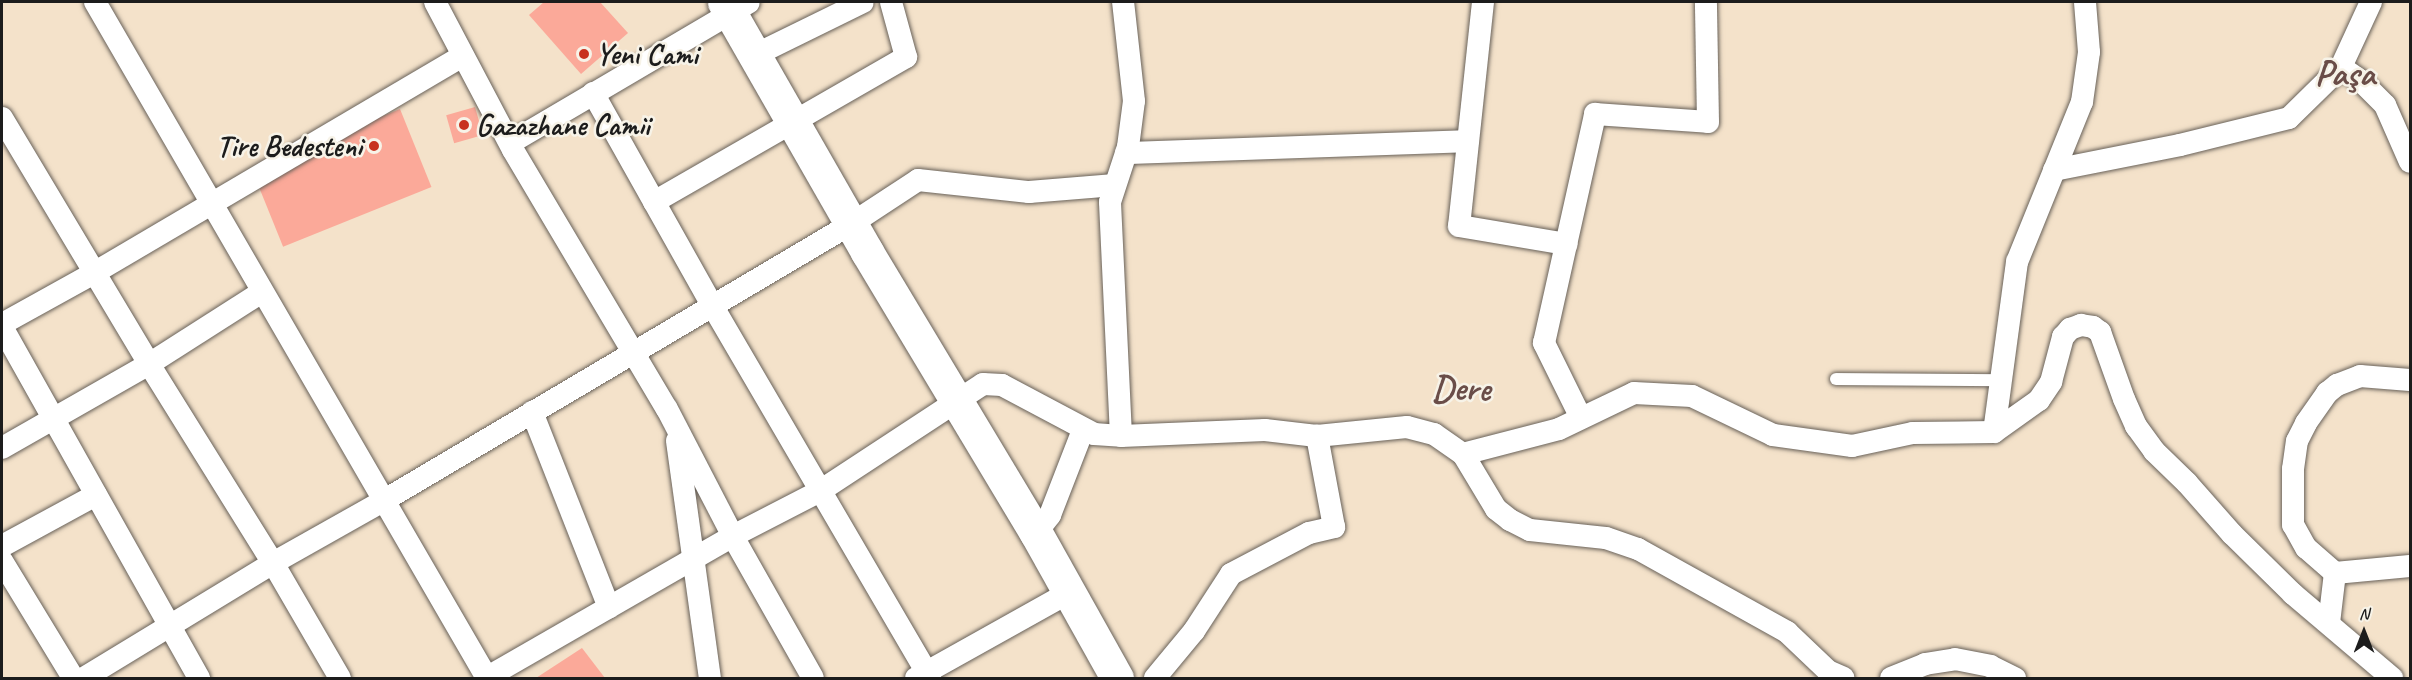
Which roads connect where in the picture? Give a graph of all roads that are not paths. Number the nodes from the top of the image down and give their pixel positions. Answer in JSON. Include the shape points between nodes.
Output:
{"nodes":[{"id":1,"x":95,"y":2,"type":"edge"},
{"id":2,"x":435,"y":2,"type":"edge"},
{"id":3,"x":863,"y":2,"type":"edge"},
{"id":4,"x":891,"y":2,"type":"edge"},
{"id":5,"x":1123,"y":2,"type":"edge"},
{"id":6,"x":1483,"y":2,"type":"edge"},
{"id":7,"x":1706,"y":2,"type":"edge"},
{"id":8,"x":2085,"y":2,"type":"edge"},
{"id":9,"x":2371,"y":2,"type":"edge"},
{"id":10,"x":735,"y":5,"type":"edge"},
{"id":11,"x":755,"y":55,"type":"junction"},
{"id":12,"x":463,"y":56,"type":"junction"},
{"id":13,"x":2341,"y":67,"type":"junction"},
{"id":14,"x":593,"y":93,"type":"junction"},
{"id":15,"x":2,"y":118,"type":"edge"},
{"id":16,"x":793,"y":122,"type":"junction"},
{"id":17,"x":1468,"y":141,"type":"junction"},
{"id":18,"x":510,"y":143,"type":"junction"},
{"id":19,"x":1126,"y":153,"type":"junction"},
{"id":20,"x":2410,"y":162,"type":"edge"},
{"id":21,"x":2054,"y":170,"type":"junction"},
{"id":22,"x":1116,"y":185,"type":"junction"},
{"id":23,"x":210,"y":202,"type":"junction"},
{"id":24,"x":654,"y":202,"type":"junction"},
{"id":25,"x":851,"y":224,"type":"junction"},
{"id":26,"x":1566,"y":244,"type":"junction"},
{"id":27,"x":94,"y":273,"type":"junction"},
{"id":28,"x":262,"y":292,"type":"junction"},
{"id":29,"x":712,"y":305,"type":"junction"},
{"id":30,"x":2,"y":326,"type":"edge"},
{"id":31,"x":633,"y":352,"type":"junction"},
{"id":32,"x":149,"y":364,"type":"junction"},
{"id":33,"x":1836,"y":379,"type":"dead end"},
{"id":34,"x":1999,"y":380,"type":"junction"},
{"id":35,"x":2410,"y":380,"type":"edge"},
{"id":36,"x":957,"y":402,"type":"junction"},
{"id":37,"x":532,"y":412,"type":"junction"},
{"id":38,"x":52,"y":417,"type":"junction"},
{"id":39,"x":1581,"y":418,"type":"junction"},
{"id":40,"x":675,"y":425,"type":"junction"},
{"id":41,"x":1083,"y":430,"type":"junction"},
{"id":42,"x":1994,"y":432,"type":"junction"},
{"id":43,"x":1121,"y":436,"type":"junction"},
{"id":44,"x":1317,"y":436,"type":"junction"},
{"id":45,"x":2,"y":448,"type":"edge"},
{"id":46,"x":1463,"y":454,"type":"junction"},
{"id":47,"x":820,"y":491,"type":"junction"},
{"id":48,"x":96,"y":495,"type":"junction"},
{"id":49,"x":383,"y":501,"type":"junction"},
{"id":50,"x":1036,"y":533,"type":"junction"},
{"id":51,"x":733,"y":536,"type":"junction"},
{"id":52,"x":2,"y":546,"type":"edge"},
{"id":53,"x":693,"y":559,"type":"junction"},
{"id":54,"x":2,"y":561,"type":"edge"},
{"id":55,"x":273,"y":563,"type":"junction"},
{"id":56,"x":2410,"y":566,"type":"edge"},
{"id":57,"x":2335,"y":573,"type":"junction"},
{"id":58,"x":1068,"y":593,"type":"junction"},
{"id":59,"x":609,"y":607,"type":"junction"},
{"id":60,"x":2329,"y":623,"type":"junction"},
{"id":61,"x":171,"y":627,"type":"junction"},
{"id":62,"x":924,"y":676,"type":"edge"},
{"id":63,"x":73,"y":678,"type":"edge"},
{"id":64,"x":84,"y":678,"type":"edge"},
{"id":65,"x":199,"y":678,"type":"edge"},
{"id":66,"x":340,"y":678,"type":"edge"},
{"id":67,"x":486,"y":678,"type":"edge"},
{"id":68,"x":710,"y":678,"type":"edge"},
{"id":69,"x":813,"y":678,"type":"edge"},
{"id":70,"x":1118,"y":678,"type":"edge"},
{"id":71,"x":1155,"y":678,"type":"edge"},
{"id":72,"x":1844,"y":678,"type":"edge"},
{"id":73,"x":1891,"y":678,"type":"edge"},
{"id":74,"x":2015,"y":678,"type":"edge"},
{"id":75,"x":2392,"y":678,"type":"edge"}],
"edges":[{"from":1,"to":23,"type":"street"},
{"from":2,"to":12,"type":"street"},
{"from":3,"to":11,"type":"street"},
{"from":4,"to":16,"type":"street","via":[[906,57]]},
{"from":5,"to":19,"type":"street","via":[[1134,101]]},
{"from":6,"to":17,"type":"street"},
{"from":7,"to":26,"type":"street","via":[[1708,122],[1595,114]]},
{"from":8,"to":21,"type":"street","via":[[2088,52],[2082,102]]},
{"from":9,"to":13,"type":"street"},
{"from":10,"to":11,"type":"street"},
{"from":10,"to":14,"type":"street"},
{"from":11,"to":16,"type":"street"},
{"from":12,"to":18,"type":"street"},
{"from":12,"to":23,"type":"street"},
{"from":13,"to":20,"type":"street","via":[[2385,105]]},
{"from":13,"to":21,"type":"street","via":[[2289,118]]},
{"from":14,"to":18,"type":"street"},
{"from":14,"to":24,"type":"street"},
{"from":15,"to":27,"type":"street"},
{"from":16,"to":24,"type":"street"},
{"from":16,"to":25,"type":"street"},
{"from":17,"to":19,"type":"street"},
{"from":17,"to":26,"type":"street","via":[[1459,226]]},
{"from":18,"to":31,"type":"street"},
{"from":19,"to":22,"type":"street"},
{"from":21,"to":34,"type":"street","via":[[2017,262]]},
{"from":22,"to":25,"type":"street","via":[[1029,192],[918,180]]},
{"from":22,"to":43,"type":"street","via":[[1110,202]]},
{"from":23,"to":27,"type":"street"},
{"from":23,"to":28,"type":"street"},
{"from":24,"to":29,"type":"street"},
{"from":25,"to":29,"type":"street"},
{"from":25,"to":36,"type":"street"},
{"from":26,"to":39,"type":"street","via":[[1544,343]]},
{"from":27,"to":30,"type":"street"},
{"from":27,"to":32,"type":"street"},
{"from":28,"to":32,"type":"street"},
{"from":28,"to":49,"type":"street"},
{"from":29,"to":31,"type":"street"},
{"from":29,"to":47,"type":"street"},
{"from":30,"to":38,"type":"street"},
{"from":31,"to":37,"type":"street"},
{"from":31,"to":40,"type":"street"},
{"from":32,"to":38,"type":"street"},
{"from":32,"to":55,"type":"street"},
{"from":33,"to":34,"type":"lane"},
{"from":34,"to":42,"type":"street"},
{"from":35,"to":57,"type":"street","via":[[2360,376],[2337,385],[2327,393],[2301,432],[2293,469],[2294,525],[2306,548]]},
{"from":36,"to":41,"type":"street","via":[[983,384],[1002,385]]},
{"from":36,"to":47,"type":"street"},
{"from":36,"to":50,"type":"street"},
{"from":37,"to":49,"type":"street"},
{"from":37,"to":59,"type":"street"},
{"from":38,"to":45,"type":"street"},
{"from":38,"to":48,"type":"street"},
{"from":39,"to":42,"type":"street","via":[[1634,393],[1692,396],[1773,435],[1852,446],[1913,433]]},
{"from":39,"to":46,"type":"street","via":[[1559,429]]},
{"from":40,"to":51,"type":"street"},
{"from":40,"to":53,"type":"street"},
{"from":41,"to":43,"type":"street"},
{"from":41,"to":50,"type":"street","via":[[1050,515]]},
{"from":42,"to":60,"type":"street","via":[[2039,400],[2051,382],[2063,337],[2070,329],[2081,325],[2093,327],[2100,332],[2136,426],[2154,451],[2293,594]]},
{"from":43,"to":44,"type":"street","via":[[1265,430]]},
{"from":44,"to":46,"type":"street","via":[[1407,427],[1434,434]]},
{"from":44,"to":71,"type":"street","via":[[1334,528],[1309,533],[1231,574],[1194,631]]},
{"from":46,"to":72,"type":"street","via":[[1496,509],[1510,520],[1530,530],[1606,538],[1638,549],[1787,632],[1828,670]]},
{"from":47,"to":51,"type":"street"},
{"from":47,"to":62,"type":"street"},
{"from":48,"to":52,"type":"street"},
{"from":48,"to":61,"type":"street"},
{"from":49,"to":55,"type":"street"},
{"from":49,"to":67,"type":"street"},
{"from":50,"to":58,"type":"street"},
{"from":51,"to":53,"type":"street"},
{"from":51,"to":69,"type":"street"},
{"from":53,"to":59,"type":"street"},
{"from":53,"to":68,"type":"street"},
{"from":54,"to":63,"type":"street"},
{"from":55,"to":61,"type":"street"},
{"from":55,"to":66,"type":"street"},
{"from":56,"to":57,"type":"street"},
{"from":57,"to":60,"type":"street"},
{"from":58,"to":62,"type":"street"},
{"from":58,"to":70,"type":"street"},
{"from":59,"to":67,"type":"street"},
{"from":60,"to":75,"type":"street"},
{"from":61,"to":64,"type":"street"},
{"from":61,"to":65,"type":"street"},
{"from":73,"to":74,"type":"street","via":[[1935,661],[1965,659]]}]}
